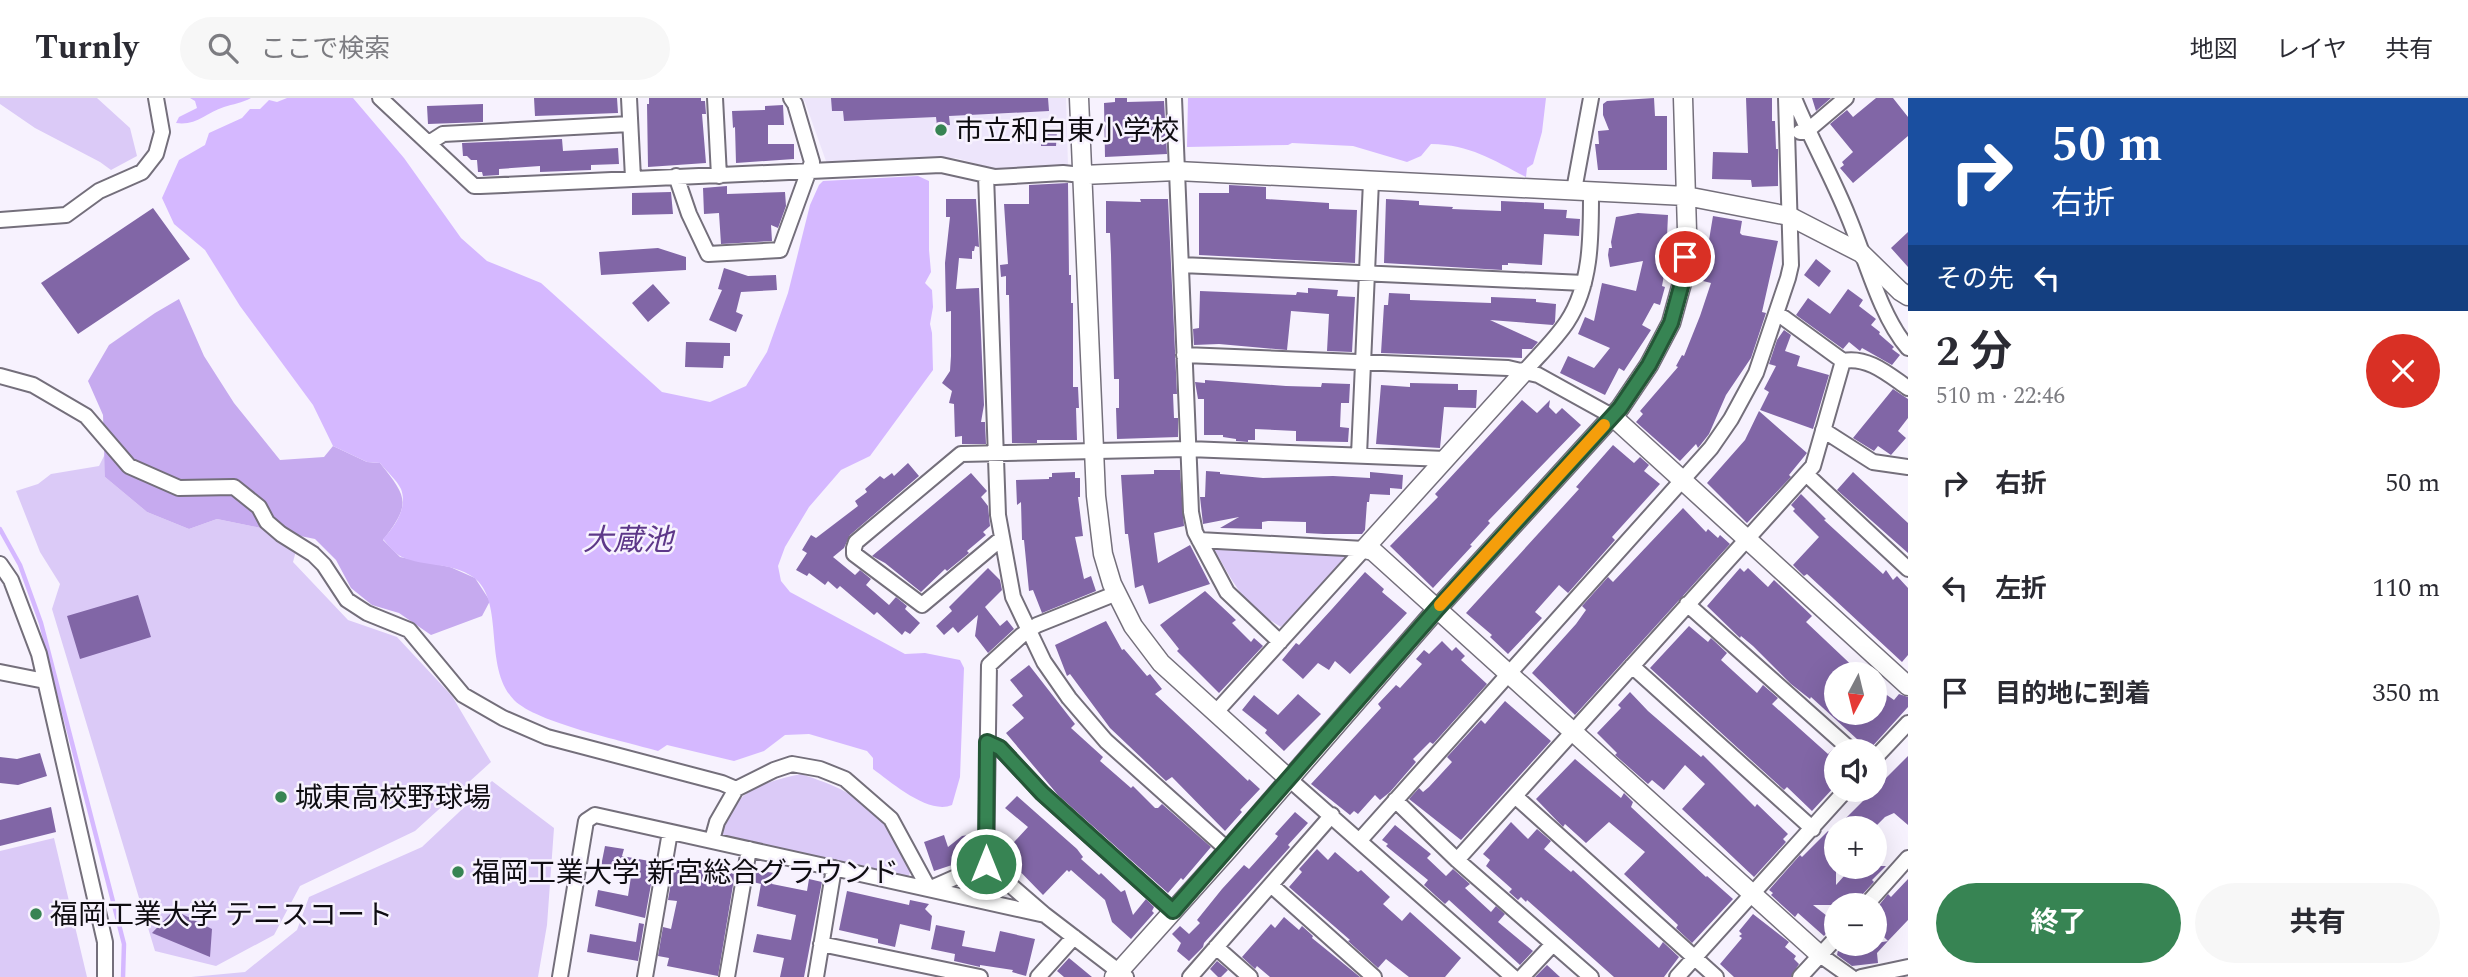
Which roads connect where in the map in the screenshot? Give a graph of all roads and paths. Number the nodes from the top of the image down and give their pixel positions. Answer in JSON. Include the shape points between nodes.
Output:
{"nodes":[{"id":1,"x":156,"y":98,"type":"edge"},
{"id":2,"x":380,"y":98,"type":"edge"},
{"id":3,"x":629,"y":98,"type":"edge"},
{"id":4,"x":715,"y":98,"type":"edge"},
{"id":5,"x":791,"y":98,"type":"edge"},
{"id":6,"x":1079,"y":98,"type":"edge"},
{"id":7,"x":1174,"y":98,"type":"edge"},
{"id":8,"x":1591,"y":98,"type":"edge"},
{"id":9,"x":1683,"y":98,"type":"edge"},
{"id":10,"x":1786,"y":98,"type":"edge"},
{"id":11,"x":1794,"y":98,"type":"edge"},
{"id":12,"x":1846,"y":98,"type":"edge"},
{"id":13,"x":630,"y":124,"type":"junction"},
{"id":14,"x":1807,"y":131,"type":"junction"},
{"id":15,"x":1787,"y":137,"type":"junction"},
{"id":16,"x":429,"y":143,"type":"junction"},
{"id":17,"x":811,"y":170,"type":"junction"},
{"id":18,"x":1177,"y":171,"type":"junction"},
{"id":19,"x":986,"y":175,"type":"junction"},
{"id":20,"x":1082,"y":175,"type":"junction"},
{"id":21,"x":676,"y":176,"type":"junction"},
{"id":22,"x":719,"y":176,"type":"junction"},
{"id":23,"x":633,"y":178,"type":"junction"},
{"id":24,"x":1371,"y":181,"type":"junction"},
{"id":25,"x":1582,"y":190,"type":"junction"},
{"id":26,"x":1686,"y":196,"type":"junction"},
{"id":27,"x":1789,"y":216,"type":"junction"},
{"id":28,"x":0,"y":220,"type":"edge"},
{"id":29,"x":1861,"y":253,"type":"junction"},
{"id":30,"x":1181,"y":265,"type":"junction"},
{"id":31,"x":1367,"y":273,"type":"junction"},
{"id":32,"x":1584,"y":283,"type":"junction"},
{"id":33,"x":1908,"y":296,"type":"edge"},
{"id":34,"x":1776,"y":314,"type":"junction"},
{"id":35,"x":1908,"y":348,"type":"edge"},
{"id":36,"x":1184,"y":355,"type":"junction"},
{"id":37,"x":1843,"y":361,"type":"junction"},
{"id":38,"x":1363,"y":362,"type":"junction"},
{"id":39,"x":1524,"y":372,"type":"junction"},
{"id":40,"x":0,"y":376,"type":"edge"},
{"id":41,"x":1908,"y":388,"type":"edge"},
{"id":42,"x":1612,"y":416,"type":"junction"},
{"id":43,"x":1823,"y":430,"type":"junction"},
{"id":44,"x":1188,"y":449,"type":"junction"},
{"id":45,"x":1094,"y":451,"type":"junction"},
{"id":46,"x":996,"y":453,"type":"junction"},
{"id":47,"x":1359,"y":455,"type":"junction"},
{"id":48,"x":1446,"y":459,"type":"junction"},
{"id":49,"x":1908,"y":467,"type":"edge"},
{"id":50,"x":1806,"y":474,"type":"junction"},
{"id":51,"x":1681,"y":481,"type":"junction"},
{"id":52,"x":1002,"y":538,"type":"junction"},
{"id":53,"x":1746,"y":539,"type":"junction"},
{"id":54,"x":1199,"y":540,"type":"junction"},
{"id":55,"x":1364,"y":549,"type":"junction"},
{"id":56,"x":0,"y":564,"type":"edge"},
{"id":57,"x":1908,"y":569,"type":"edge"},
{"id":58,"x":1117,"y":593,"type":"junction"},
{"id":59,"x":1687,"y":604,"type":"junction"},
{"id":60,"x":1437,"y":609,"type":"junction"},
{"id":61,"x":1029,"y":630,"type":"junction"},
{"id":62,"x":1280,"y":642,"type":"junction"},
{"id":63,"x":1632,"y":666,"type":"junction"},
{"id":64,"x":0,"y":671,"type":"edge"},
{"id":65,"x":1508,"y":674,"type":"junction"},
{"id":66,"x":45,"y":681,"type":"junction"},
{"id":67,"x":1908,"y":686,"type":"edge"},
{"id":68,"x":1216,"y":712,"type":"junction"},
{"id":69,"x":1908,"y":723,"type":"edge"},
{"id":70,"x":1572,"y":732,"type":"junction"},
{"id":71,"x":1839,"y":739,"type":"edge"},
{"id":72,"x":987,"y":742,"type":"junction"},
{"id":73,"x":1887,"y":745,"type":"edge"},
{"id":74,"x":1289,"y":779,"type":"junction"},
{"id":75,"x":736,"y":789,"type":"junction"},
{"id":76,"x":1515,"y":796,"type":"junction"},
{"id":77,"x":1395,"y":800,"type":"junction"},
{"id":78,"x":1836,"y":802,"type":"edge"},
{"id":79,"x":1332,"y":815,"type":"junction"},
{"id":80,"x":1813,"y":829,"type":"junction"},
{"id":81,"x":670,"y":832,"type":"junction"},
{"id":82,"x":712,"y":839,"type":"junction"},
{"id":83,"x":1360,"y":840,"type":"junction"},
{"id":84,"x":749,"y":849,"type":"junction"},
{"id":85,"x":1228,"y":850,"type":"junction"},
{"id":86,"x":1908,"y":858,"type":"edge"},
{"id":87,"x":1457,"y":860,"type":"junction"},
{"id":88,"x":986,"y":864,"type":"junction"},
{"id":89,"x":834,"y":868,"type":"junction"},
{"id":90,"x":1271,"y":885,"type":"junction"},
{"id":91,"x":929,"y":889,"type":"junction"},
{"id":92,"x":1877,"y":893,"type":"edge"},
{"id":93,"x":1753,"y":896,"type":"junction"},
{"id":94,"x":1173,"y":911,"type":"junction"},
{"id":95,"x":1045,"y":915,"type":"junction"},
{"id":96,"x":1074,"y":937,"type":"junction"},
{"id":97,"x":821,"y":944,"type":"junction"},
{"id":98,"x":1553,"y":944,"type":"junction"},
{"id":99,"x":1216,"y":947,"type":"junction"},
{"id":100,"x":1824,"y":951,"type":"edge"},
{"id":101,"x":1820,"y":955,"type":"junction"},
{"id":102,"x":1695,"y":958,"type":"junction"},
{"id":103,"x":1908,"y":967,"type":"edge"},
{"id":104,"x":1120,"y":975,"type":"edge"},
{"id":105,"x":105,"y":977,"type":"edge"},
{"id":106,"x":560,"y":977,"type":"edge"},
{"id":107,"x":645,"y":977,"type":"edge"},
{"id":108,"x":727,"y":977,"type":"edge"},
{"id":109,"x":816,"y":977,"type":"edge"},
{"id":110,"x":980,"y":977,"type":"edge"},
{"id":111,"x":1038,"y":977,"type":"edge"},
{"id":112,"x":1189,"y":977,"type":"edge"},
{"id":113,"x":1250,"y":977,"type":"edge"},
{"id":114,"x":1374,"y":977,"type":"edge"},
{"id":115,"x":1513,"y":977,"type":"edge"},
{"id":116,"x":1522,"y":977,"type":"edge"},
{"id":117,"x":1591,"y":977,"type":"edge"},
{"id":118,"x":1677,"y":977,"type":"edge"},
{"id":119,"x":1716,"y":977,"type":"edge"},
{"id":120,"x":1800,"y":977,"type":"edge"},
{"id":121,"x":1851,"y":977,"type":"edge"},
{"id":122,"x":1861,"y":977,"type":"edge"}],
"edges":[{"from":1,"to":28,"type":"street","via":[[162,132],[156,154],[142,172],[99,191],[66,215]]},
{"from":2,"to":16,"type":"street"},
{"from":3,"to":13,"type":"street"},
{"from":4,"to":22,"type":"street"},
{"from":5,"to":17,"type":"street"},
{"from":6,"to":20,"type":"street"},
{"from":7,"to":18,"type":"street"},
{"from":8,"to":25,"type":"street"},
{"from":9,"to":26,"type":"street"},
{"from":10,"to":15,"type":"street"},
{"from":11,"to":14,"type":"street"},
{"from":12,"to":14,"type":"street"},
{"from":13,"to":16,"type":"street","via":[[443,134]]},
{"from":13,"to":23,"type":"street"},
{"from":14,"to":15,"type":"street"},
{"from":14,"to":29,"type":"street"},
{"from":15,"to":27,"type":"street"},
{"from":16,"to":23,"type":"street","via":[[474,186]]},
{"from":17,"to":19,"type":"street","via":[[941,165]]},
{"from":17,"to":21,"type":"street","via":[[780,250],[708,254]]},
{"from":17,"to":22,"type":"street"},
{"from":18,"to":20,"type":"street"},
{"from":18,"to":24,"type":"street"},
{"from":18,"to":30,"type":"street"},
{"from":19,"to":20,"type":"street"},
{"from":19,"to":46,"type":"street"},
{"from":20,"to":45,"type":"street"},
{"from":21,"to":22,"type":"street"},
{"from":21,"to":23,"type":"street"},
{"from":24,"to":25,"type":"street"},
{"from":24,"to":31,"type":"street"},
{"from":25,"to":26,"type":"street"},
{"from":25,"to":32,"type":"street","via":[[1591,237]]},
{"from":26,"to":27,"type":"street"},
{"from":26,"to":42,"type":"street","via":[[1682,283],[1671,323],[1649,365]]},
{"from":27,"to":29,"type":"street"},
{"from":27,"to":34,"type":"street","via":[[1791,265]]},
{"from":29,"to":33,"type":"street"},
{"from":29,"to":35,"type":"street"},
{"from":30,"to":31,"type":"street"},
{"from":30,"to":36,"type":"street"},
{"from":31,"to":32,"type":"street"},
{"from":31,"to":38,"type":"street"},
{"from":32,"to":39,"type":"street","via":[[1567,323]]},
{"from":34,"to":37,"type":"street"},
{"from":34,"to":51,"type":"street","via":[[1756,373],[1731,419]]},
{"from":36,"to":38,"type":"street"},
{"from":36,"to":44,"type":"street"},
{"from":37,"to":41,"type":"street","via":[[1869,363]]},
{"from":37,"to":43,"type":"street"},
{"from":38,"to":39,"type":"street"},
{"from":38,"to":47,"type":"street"},
{"from":39,"to":42,"type":"street","via":[[1538,375]]},
{"from":39,"to":48,"type":"street"},
{"from":40,"to":75,"type":"street","via":[[33,385],[86,416],[129,466],[179,488],[234,487],[259,507],[267,522],[324,565],[346,600],[409,630],[463,695],[503,718],[547,737]]},
{"from":42,"to":51,"type":"street"},
{"from":42,"to":60,"type":"street"},
{"from":43,"to":49,"type":"street","via":[[1874,462]]},
{"from":43,"to":50,"type":"street","via":[[1813,466]]},
{"from":44,"to":45,"type":"street"},
{"from":44,"to":47,"type":"street"},
{"from":44,"to":54,"type":"street","via":[[1191,512]]},
{"from":45,"to":46,"type":"street"},
{"from":45,"to":58,"type":"street","via":[[1103,554]]},
{"from":46,"to":52,"type":"street"},
{"from":46,"to":52,"type":"street","via":[[961,454],[854,548],[855,554],[922,605]]},
{"from":47,"to":48,"type":"street"},
{"from":48,"to":55,"type":"street"},
{"from":50,"to":53,"type":"street"},
{"from":50,"to":57,"type":"street"},
{"from":51,"to":53,"type":"street"},
{"from":51,"to":65,"type":"street"},
{"from":52,"to":61,"type":"street","via":[[1013,597]]},
{"from":53,"to":59,"type":"street"},
{"from":53,"to":67,"type":"street"},
{"from":54,"to":55,"type":"street"},
{"from":54,"to":62,"type":"street","via":[[1227,592]]},
{"from":55,"to":60,"type":"street","via":[[1373,551]]},
{"from":55,"to":62,"type":"street"},
{"from":56,"to":66,"type":"street","via":[[11,580]]},
{"from":58,"to":61,"type":"street"},
{"from":58,"to":68,"type":"street","via":[[1133,626],[1161,663]]},
{"from":59,"to":63,"type":"street"},
{"from":59,"to":71,"type":"street"},
{"from":60,"to":65,"type":"street"},
{"from":60,"to":74,"type":"street"},
{"from":61,"to":72,"type":"street","via":[[987,670]]},
{"from":61,"to":85,"type":"street","via":[[1044,662],[1106,741]]},
{"from":62,"to":68,"type":"street"},
{"from":63,"to":70,"type":"street"},
{"from":63,"to":80,"type":"street"},
{"from":64,"to":66,"type":"street"},
{"from":65,"to":70,"type":"street"},
{"from":65,"to":77,"type":"street"},
{"from":66,"to":105,"type":"street","via":[[105,942]]},
{"from":68,"to":74,"type":"street"},
{"from":69,"to":73,"type":"street"},
{"from":70,"to":76,"type":"street"},
{"from":70,"to":93,"type":"street"},
{"from":72,"to":88,"type":"street"},
{"from":72,"to":94,"type":"street","via":[[1000,748],[1042,793]]},
{"from":74,"to":79,"type":"street"},
{"from":74,"to":85,"type":"street"},
{"from":75,"to":82,"type":"street"},
{"from":75,"to":91,"type":"street","via":[[792,764],[845,779],[891,819]]},
{"from":76,"to":87,"type":"street"},
{"from":76,"to":102,"type":"street"},
{"from":77,"to":83,"type":"street"},
{"from":77,"to":87,"type":"street"},
{"from":78,"to":80,"type":"street"},
{"from":79,"to":83,"type":"street"},
{"from":79,"to":90,"type":"street"},
{"from":80,"to":93,"type":"street"},
{"from":81,"to":82,"type":"street"},
{"from":81,"to":106,"type":"street","via":[[596,815],[586,821]]},
{"from":81,"to":107,"type":"street"},
{"from":82,"to":84,"type":"street"},
{"from":83,"to":115,"type":"street"},
{"from":84,"to":89,"type":"street"},
{"from":84,"to":108,"type":"street"},
{"from":85,"to":94,"type":"street"},
{"from":86,"to":92,"type":"street"},
{"from":87,"to":98,"type":"street"},
{"from":88,"to":91,"type":"street"},
{"from":88,"to":95,"type":"street"},
{"from":89,"to":91,"type":"street"},
{"from":89,"to":97,"type":"street"},
{"from":90,"to":99,"type":"street"},
{"from":90,"to":114,"type":"street"},
{"from":91,"to":95,"type":"street"},
{"from":93,"to":101,"type":"street"},
{"from":93,"to":102,"type":"street"},
{"from":94,"to":104,"type":"street"},
{"from":95,"to":96,"type":"street"},
{"from":96,"to":104,"type":"street"},
{"from":96,"to":111,"type":"street"},
{"from":97,"to":109,"type":"street"},
{"from":97,"to":110,"type":"street"},
{"from":98,"to":116,"type":"street"},
{"from":98,"to":117,"type":"street"},
{"from":99,"to":112,"type":"street"},
{"from":99,"to":113,"type":"street"},
{"from":100,"to":101,"type":"street"},
{"from":101,"to":120,"type":"street"},
{"from":101,"to":121,"type":"street"},
{"from":102,"to":118,"type":"street"},
{"from":102,"to":119,"type":"street"},
{"from":103,"to":122,"type":"street"}]}
